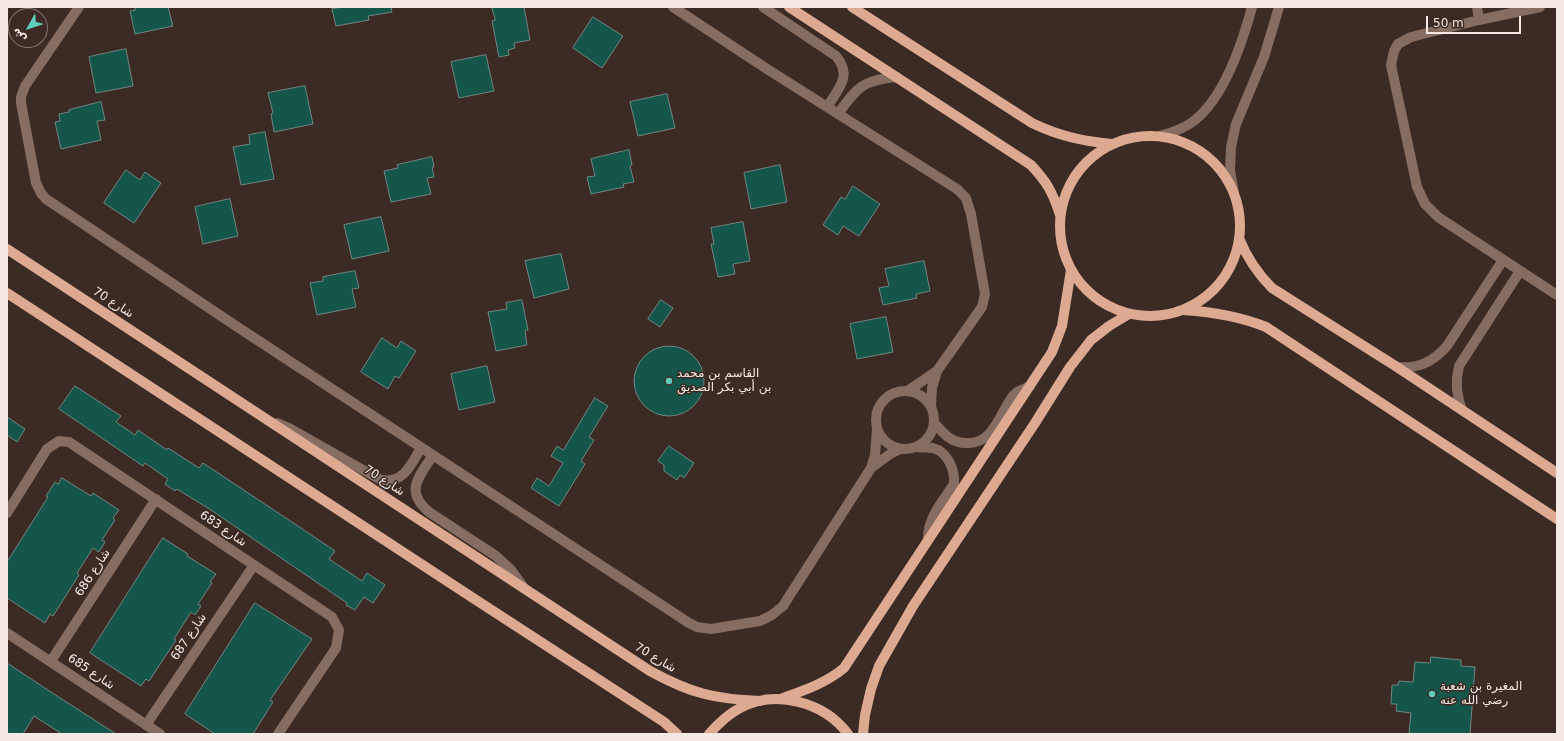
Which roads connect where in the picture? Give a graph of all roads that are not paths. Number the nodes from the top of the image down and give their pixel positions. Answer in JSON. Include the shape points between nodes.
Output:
{"nodes":[{"id":1,"x":79,"y":7,"type":"edge"},
{"id":2,"x":673,"y":7,"type":"edge"},
{"id":3,"x":763,"y":7,"type":"edge"},
{"id":4,"x":789,"y":7,"type":"edge"},
{"id":5,"x":852,"y":7,"type":"edge"},
{"id":6,"x":1252,"y":7,"type":"edge"},
{"id":7,"x":1278,"y":7,"type":"edge"},
{"id":8,"x":1477,"y":7,"type":"edge"},
{"id":9,"x":1540,"y":7,"type":"edge"},
{"id":10,"x":1479,"y":20,"type":"junction"},
{"id":11,"x":897,"y":77,"type":"junction"},
{"id":12,"x":827,"y":107,"type":"junction"},
{"id":13,"x":838,"y":114,"type":"junction"},
{"id":14,"x":1160,"y":136,"type":"junction"},
{"id":15,"x":1112,"y":144,"type":"junction"},
{"id":16,"x":1234,"y":193,"type":"junction"},
{"id":17,"x":1060,"y":215,"type":"junction"},
{"id":18,"x":1239,"y":238,"type":"junction"},
{"id":19,"x":7,"y":250,"type":"edge"},
{"id":20,"x":1503,"y":260,"type":"junction"},
{"id":21,"x":1071,"y":270,"type":"junction"},
{"id":22,"x":1520,"y":271,"type":"junction"},
{"id":23,"x":7,"y":293,"type":"edge"},
{"id":24,"x":1557,"y":295,"type":"edge"},
{"id":25,"x":1184,"y":310,"type":"junction"},
{"id":26,"x":1129,"y":314,"type":"junction"},
{"id":27,"x":1397,"y":367,"type":"junction"},
{"id":28,"x":937,"y":371,"type":"junction"},
{"id":29,"x":1030,"y":386,"type":"junction"},
{"id":30,"x":909,"y":390,"type":"junction"},
{"id":31,"x":931,"y":405,"type":"junction"},
{"id":32,"x":1462,"y":410,"type":"junction"},
{"id":33,"x":260,"y":415,"type":"junction"},
{"id":34,"x":935,"y":424,"type":"junction"},
{"id":35,"x":877,"y":429,"type":"junction"},
{"id":36,"x":917,"y":447,"type":"junction"},
{"id":37,"x":421,"y":448,"type":"junction"},
{"id":38,"x":900,"y":449,"type":"junction"},
{"id":39,"x":433,"y":455,"type":"junction"},
{"id":40,"x":871,"y":468,"type":"junction"},
{"id":41,"x":1557,"y":473,"type":"edge"},
{"id":42,"x":156,"y":500,"type":"junction"},
{"id":43,"x":7,"y":513,"type":"edge"},
{"id":44,"x":1557,"y":519,"type":"edge"},
{"id":45,"x":928,"y":538,"type":"junction"},
{"id":46,"x":254,"y":565,"type":"junction"},
{"id":47,"x":527,"y":591,"type":"junction"},
{"id":48,"x":7,"y":633,"type":"edge"},
{"id":49,"x":51,"y":661,"type":"junction"},
{"id":50,"x":782,"y":698,"type":"junction"},
{"id":51,"x":760,"y":701,"type":"junction"},
{"id":52,"x":146,"y":725,"type":"junction"},
{"id":53,"x":160,"y":734,"type":"edge"},
{"id":54,"x":278,"y":734,"type":"edge"},
{"id":55,"x":677,"y":734,"type":"edge"},
{"id":56,"x":709,"y":734,"type":"edge"},
{"id":57,"x":848,"y":734,"type":"edge"},
{"id":58,"x":864,"y":734,"type":"edge"}],
"edges":[{"from":1,"to":37,"type":"street","via":[[24,86],[21,97],[36,183],[41,193],[98,234]]},
{"from":2,"to":12,"type":"street"},
{"from":3,"to":12,"type":"street","via":[[842,62],[842,84]]},
{"from":4,"to":11,"type":"main road"},
{"from":5,"to":15,"type":"main road","via":[[1032,123],[1070,138]]},
{"from":6,"to":14,"type":"street","via":[[1236,54],[1214,100],[1204,113],[1191,123]]},
{"from":7,"to":16,"type":"street","via":[[1264,57],[1236,124],[1231,147]]},
{"from":8,"to":10,"type":"street"},
{"from":9,"to":10,"type":"street"},
{"from":10,"to":20,"type":"street","via":[[1404,40],[1394,51],[1391,65],[1417,187],[1423,200],[1438,217]]},
{"from":11,"to":13,"type":"street","via":[[871,81],[860,87]]},
{"from":11,"to":17,"type":"main road","via":[[1031,165],[1044,179],[1054,196]]},
{"from":12,"to":13,"type":"street"},
{"from":13,"to":28,"type":"street","via":[[957,189],[966,198],[985,294],[982,307]]},
{"from":14,"to":15,"type":"main road","via":[[1135,137]]},
{"from":14,"to":16,"type":"main road","via":[[1191,146],[1204,155],[1223,174]]},
{"from":15,"to":17,"type":"main road","via":[[1092,156],[1077,173],[1066,193]]},
{"from":16,"to":18,"type":"main road","via":[[1239,216]]},
{"from":17,"to":21,"type":"main road","via":[[1060,234]]},
{"from":18,"to":25,"type":"main road","via":[[1236,254],[1221,281],[1210,293]]},
{"from":18,"to":27,"type":"main road","via":[[1252,265],[1272,288]]},
{"from":19,"to":33,"type":"main road","name":"شارع 70"},
{"from":20,"to":22,"type":"street"},
{"from":20,"to":27,"type":"street","via":[[1440,355],[1420,366]]},
{"from":21,"to":26,"type":"main road","via":[[1090,293],[1102,302]]},
{"from":21,"to":29,"type":"main road","via":[[1062,326],[1052,352]]},
{"from":22,"to":24,"type":"street"},
{"from":22,"to":32,"type":"street","via":[[1460,366],[1456,388]]},
{"from":23,"to":55,"type":"main road","via":[[664,722]]},
{"from":25,"to":26,"type":"main road","via":[[1166,315]]},
{"from":25,"to":44,"type":"main road","via":[[1229,315],[1266,327]]},
{"from":26,"to":58,"type":"main road","via":[[1091,340],[1070,367],[913,606],[876,674],[865,714]]},
{"from":27,"to":32,"type":"main road"},
{"from":28,"to":30,"type":"street"},
{"from":28,"to":31,"type":"street"},
{"from":29,"to":34,"type":"street","via":[[1012,397],[989,434],[982,439],[965,443],[957,441],[949,438]]},
{"from":29,"to":45,"type":"main road"},
{"from":30,"to":31,"type":"street","via":[[926,398]]},
{"from":30,"to":35,"type":"street","via":[[892,393],[880,404],[876,420]]},
{"from":31,"to":34,"type":"street"},
{"from":32,"to":41,"type":"main road"},
{"from":33,"to":37,"type":"street","via":[[289,428],[381,480],[396,480],[404,474]]},
{"from":33,"to":47,"type":"main road","name":"شارع 70"},
{"from":34,"to":36,"type":"street","via":[[929,438]]},
{"from":35,"to":38,"type":"street","via":[[886,442]]},
{"from":35,"to":40,"type":"street"},
{"from":36,"to":38,"type":"street"},
{"from":36,"to":45,"type":"street","via":[[933,448],[940,452],[950,462],[954,476],[954,484],[928,527]]},
{"from":37,"to":39,"type":"street"},
{"from":38,"to":40,"type":"street"},
{"from":39,"to":40,"type":"street","via":[[689,623],[697,627],[711,628],[760,621],[783,606]]},
{"from":39,"to":47,"type":"street","via":[[417,480],[415,493],[419,504],[496,556]]},
{"from":42,"to":43,"type":"street","name":"شارع 683","via":[[69,442],[59,441],[47,449]]},
{"from":42,"to":46,"type":"street","name":"شارع 683"},
{"from":42,"to":49,"type":"street","name":"شارع 686"},
{"from":45,"to":50,"type":"main road","via":[[844,668],[818,685]]},
{"from":46,"to":52,"type":"street","name":"شارع 687"},
{"from":46,"to":54,"type":"street","name":"شارع 683","via":[[332,617],[339,630],[336,648]]},
{"from":47,"to":51,"type":"main road","name":"شارع 70","via":[[675,685],[731,700]]},
{"from":48,"to":49,"type":"street","name":"شارع 685"},
{"from":49,"to":52,"type":"street","name":"شارع 685"},
{"from":50,"to":51,"type":"main road"},
{"from":50,"to":57,"type":"main road","via":[[807,703],[830,715]]},
{"from":51,"to":56,"type":"main road","via":[[729,715]]},
{"from":52,"to":53,"type":"street","name":"شارع 685"}]}
